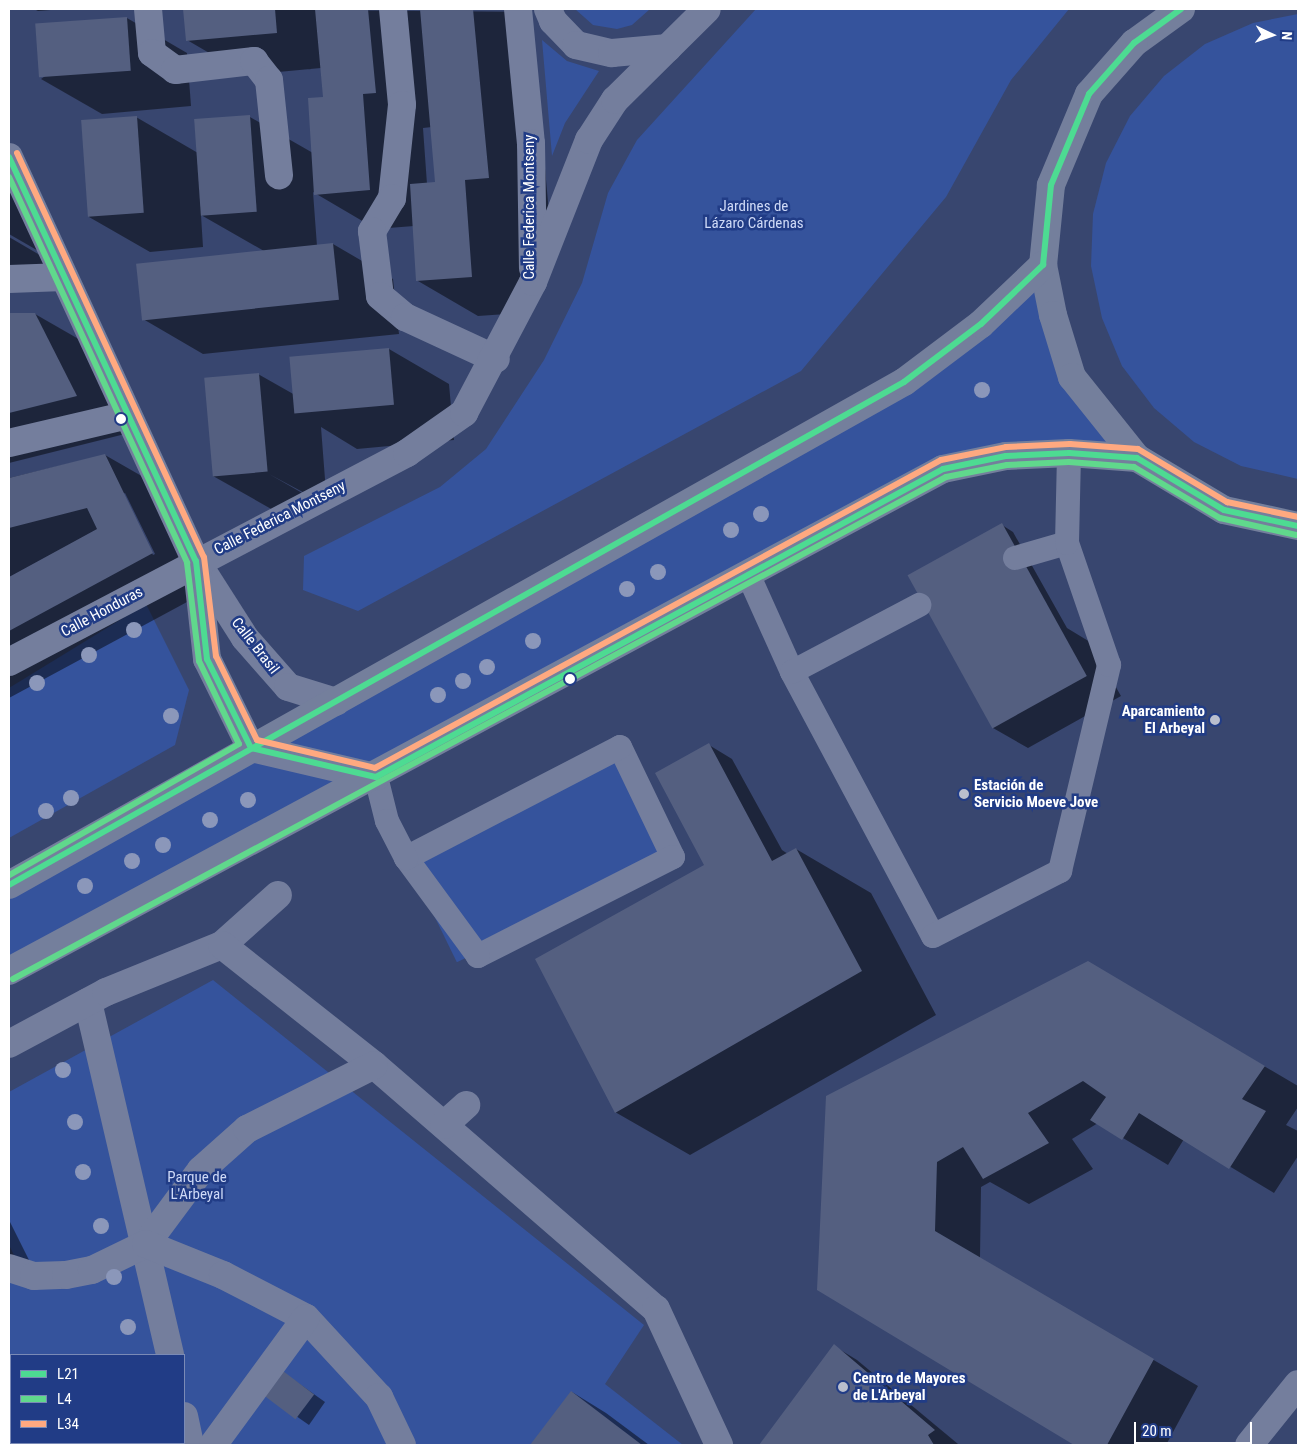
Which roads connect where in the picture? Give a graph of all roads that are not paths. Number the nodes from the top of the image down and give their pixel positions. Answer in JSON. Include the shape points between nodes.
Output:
{"nodes":[{"id":1,"x":148,"y":9,"type":"edge"},
{"id":2,"x":393,"y":9,"type":"edge"},
{"id":3,"x":518,"y":9,"type":"edge"},
{"id":4,"x":548,"y":9,"type":"edge"},
{"id":5,"x":707,"y":9,"type":"edge"},
{"id":6,"x":1181,"y":9,"type":"edge"},
{"id":7,"x":668,"y":48,"type":"junction"},
{"id":8,"x":9,"y":157,"type":"edge"},
{"id":9,"x":279,"y":175,"type":"dead end"},
{"id":10,"x":1043,"y":265,"type":"junction"},
{"id":11,"x":64,"y":277,"type":"junction"},
{"id":12,"x":9,"y":280,"type":"edge"},
{"id":13,"x":533,"y":282,"type":"junction"},
{"id":14,"x":496,"y":360,"type":"junction"},
{"id":15,"x":128,"y":415,"type":"junction"},
{"id":16,"x":9,"y":443,"type":"edge"},
{"id":17,"x":1069,"y":454,"type":"junction"},
{"id":18,"x":1137,"y":458,"type":"junction"},
{"id":19,"x":1298,"y":526,"type":"edge"},
{"id":20,"x":1067,"y":543,"type":"junction"},
{"id":21,"x":1015,"y":558,"type":"dead end"},
{"id":22,"x":196,"y":561,"type":"junction"},
{"id":23,"x":748,"y":574,"type":"junction"},
{"id":24,"x":919,"y":605,"type":"dead end"},
{"id":25,"x":9,"y":662,"type":"edge"},
{"id":26,"x":792,"y":672,"type":"junction"},
{"id":27,"x":336,"y":702,"type":"junction"},
{"id":28,"x":251,"y":748,"type":"junction"},
{"id":29,"x":376,"y":777,"type":"junction"},
{"id":30,"x":406,"y":858,"type":"junction"},
{"id":31,"x":9,"y":885,"type":"edge"},
{"id":32,"x":278,"y":895,"type":"dead end"},
{"id":33,"x":222,"y":945,"type":"junction"},
{"id":34,"x":9,"y":971,"type":"edge"},
{"id":35,"x":88,"y":1002,"type":"junction"},
{"id":36,"x":9,"y":1044,"type":"edge"},
{"id":37,"x":374,"y":1065,"type":"junction"},
{"id":38,"x":466,"y":1105,"type":"dead end"},
{"id":39,"x":444,"y":1125,"type":"junction"},
{"id":40,"x":146,"y":1244,"type":"junction"},
{"id":41,"x":9,"y":1268,"type":"edge"},
{"id":42,"x":306,"y":1318,"type":"junction"},
{"id":43,"x":170,"y":1354,"type":"edge"},
{"id":44,"x":1298,"y":1384,"type":"edge"},
{"id":45,"x":185,"y":1421,"type":"edge"},
{"id":46,"x":397,"y":1441,"type":"edge"},
{"id":47,"x":190,"y":1445,"type":"edge"},
{"id":48,"x":213,"y":1445,"type":"edge"},
{"id":49,"x":719,"y":1445,"type":"edge"},
{"id":50,"x":1248,"y":1445,"type":"edge"}],
"edges":[{"from":1,"to":9,"type":"street","via":[[152,53],[175,70],[254,61],[270,80]]},
{"from":2,"to":14,"type":"street","via":[[402,105],[392,198],[372,231],[380,296],[405,317]]},
{"from":3,"to":13,"type":"street","name":"Calle Federica Montseny","via":[[531,143]]},
{"from":4,"to":7,"type":"street","via":[[553,21],[576,45],[612,53]]},
{"from":5,"to":7,"type":"street"},
{"from":6,"to":10,"type":"highway","via":[[1134,43],[1089,94],[1051,185]]},
{"from":7,"to":13,"type":"street","via":[[615,100],[589,140]]},
{"from":8,"to":11,"type":"street","name":"Calle Brasil"},
{"from":10,"to":18,"type":"highway","via":[[1072,377]]},
{"from":10,"to":27,"type":"highway","via":[[982,324],[904,382]]},
{"from":11,"to":12,"type":"street"},
{"from":11,"to":15,"type":"street","name":"Calle Brasil"},
{"from":13,"to":14,"type":"street","name":"Calle Federica Montseny"},
{"from":14,"to":22,"type":"street","name":"Calle Federica Montseny","via":[[464,413],[408,453]]},
{"from":15,"to":16,"type":"street"},
{"from":15,"to":22,"type":"street","name":"Calle Brasil"},
{"from":17,"to":18,"type":"highway"},
{"from":17,"to":20,"type":"lane"},
{"from":17,"to":23,"type":"highway","via":[[1006,456],[943,469]]},
{"from":18,"to":19,"type":"highway","via":[[1224,510]]},
{"from":20,"to":21,"type":"lane"},
{"from":20,"to":26,"type":"lane","via":[[1109,665],[1060,871],[933,936]]},
{"from":22,"to":25,"type":"street","name":"Calle Honduras"},
{"from":22,"to":27,"type":"street","name":"Calle Brasil","via":[[245,638],[288,687]]},
{"from":22,"to":28,"type":"street","name":"Calle Brasil","via":[[207,659]]},
{"from":23,"to":26,"type":"lane"},
{"from":23,"to":29,"type":"highway"},
{"from":24,"to":26,"type":"lane"},
{"from":27,"to":28,"type":"highway"},
{"from":28,"to":29,"type":"street"},
{"from":28,"to":31,"type":"highway"},
{"from":29,"to":30,"type":"lane","via":[[387,821]]},
{"from":29,"to":34,"type":"highway"},
{"from":30,"to":30,"type":"lane","via":[[620,747],[673,857],[478,956]]},
{"from":32,"to":33,"type":"street"},
{"from":33,"to":35,"type":"street"},
{"from":33,"to":37,"type":"street"},
{"from":35,"to":36,"type":"street"},
{"from":35,"to":40,"type":"street"},
{"from":37,"to":39,"type":"street"},
{"from":37,"to":40,"type":"street","via":[[314,1091],[247,1129],[201,1170]]},
{"from":38,"to":39,"type":"street"},
{"from":39,"to":49,"type":"street","via":[[656,1309]]},
{"from":40,"to":41,"type":"street","via":[[92,1270],[66,1275],[34,1276]]},
{"from":40,"to":42,"type":"street","via":[[223,1274]]},
{"from":40,"to":43,"type":"street"},
{"from":42,"to":46,"type":"street","via":[[379,1397]]},
{"from":42,"to":48,"type":"street"},
{"from":44,"to":50,"type":"street"},
{"from":45,"to":47,"type":"street"}]}
